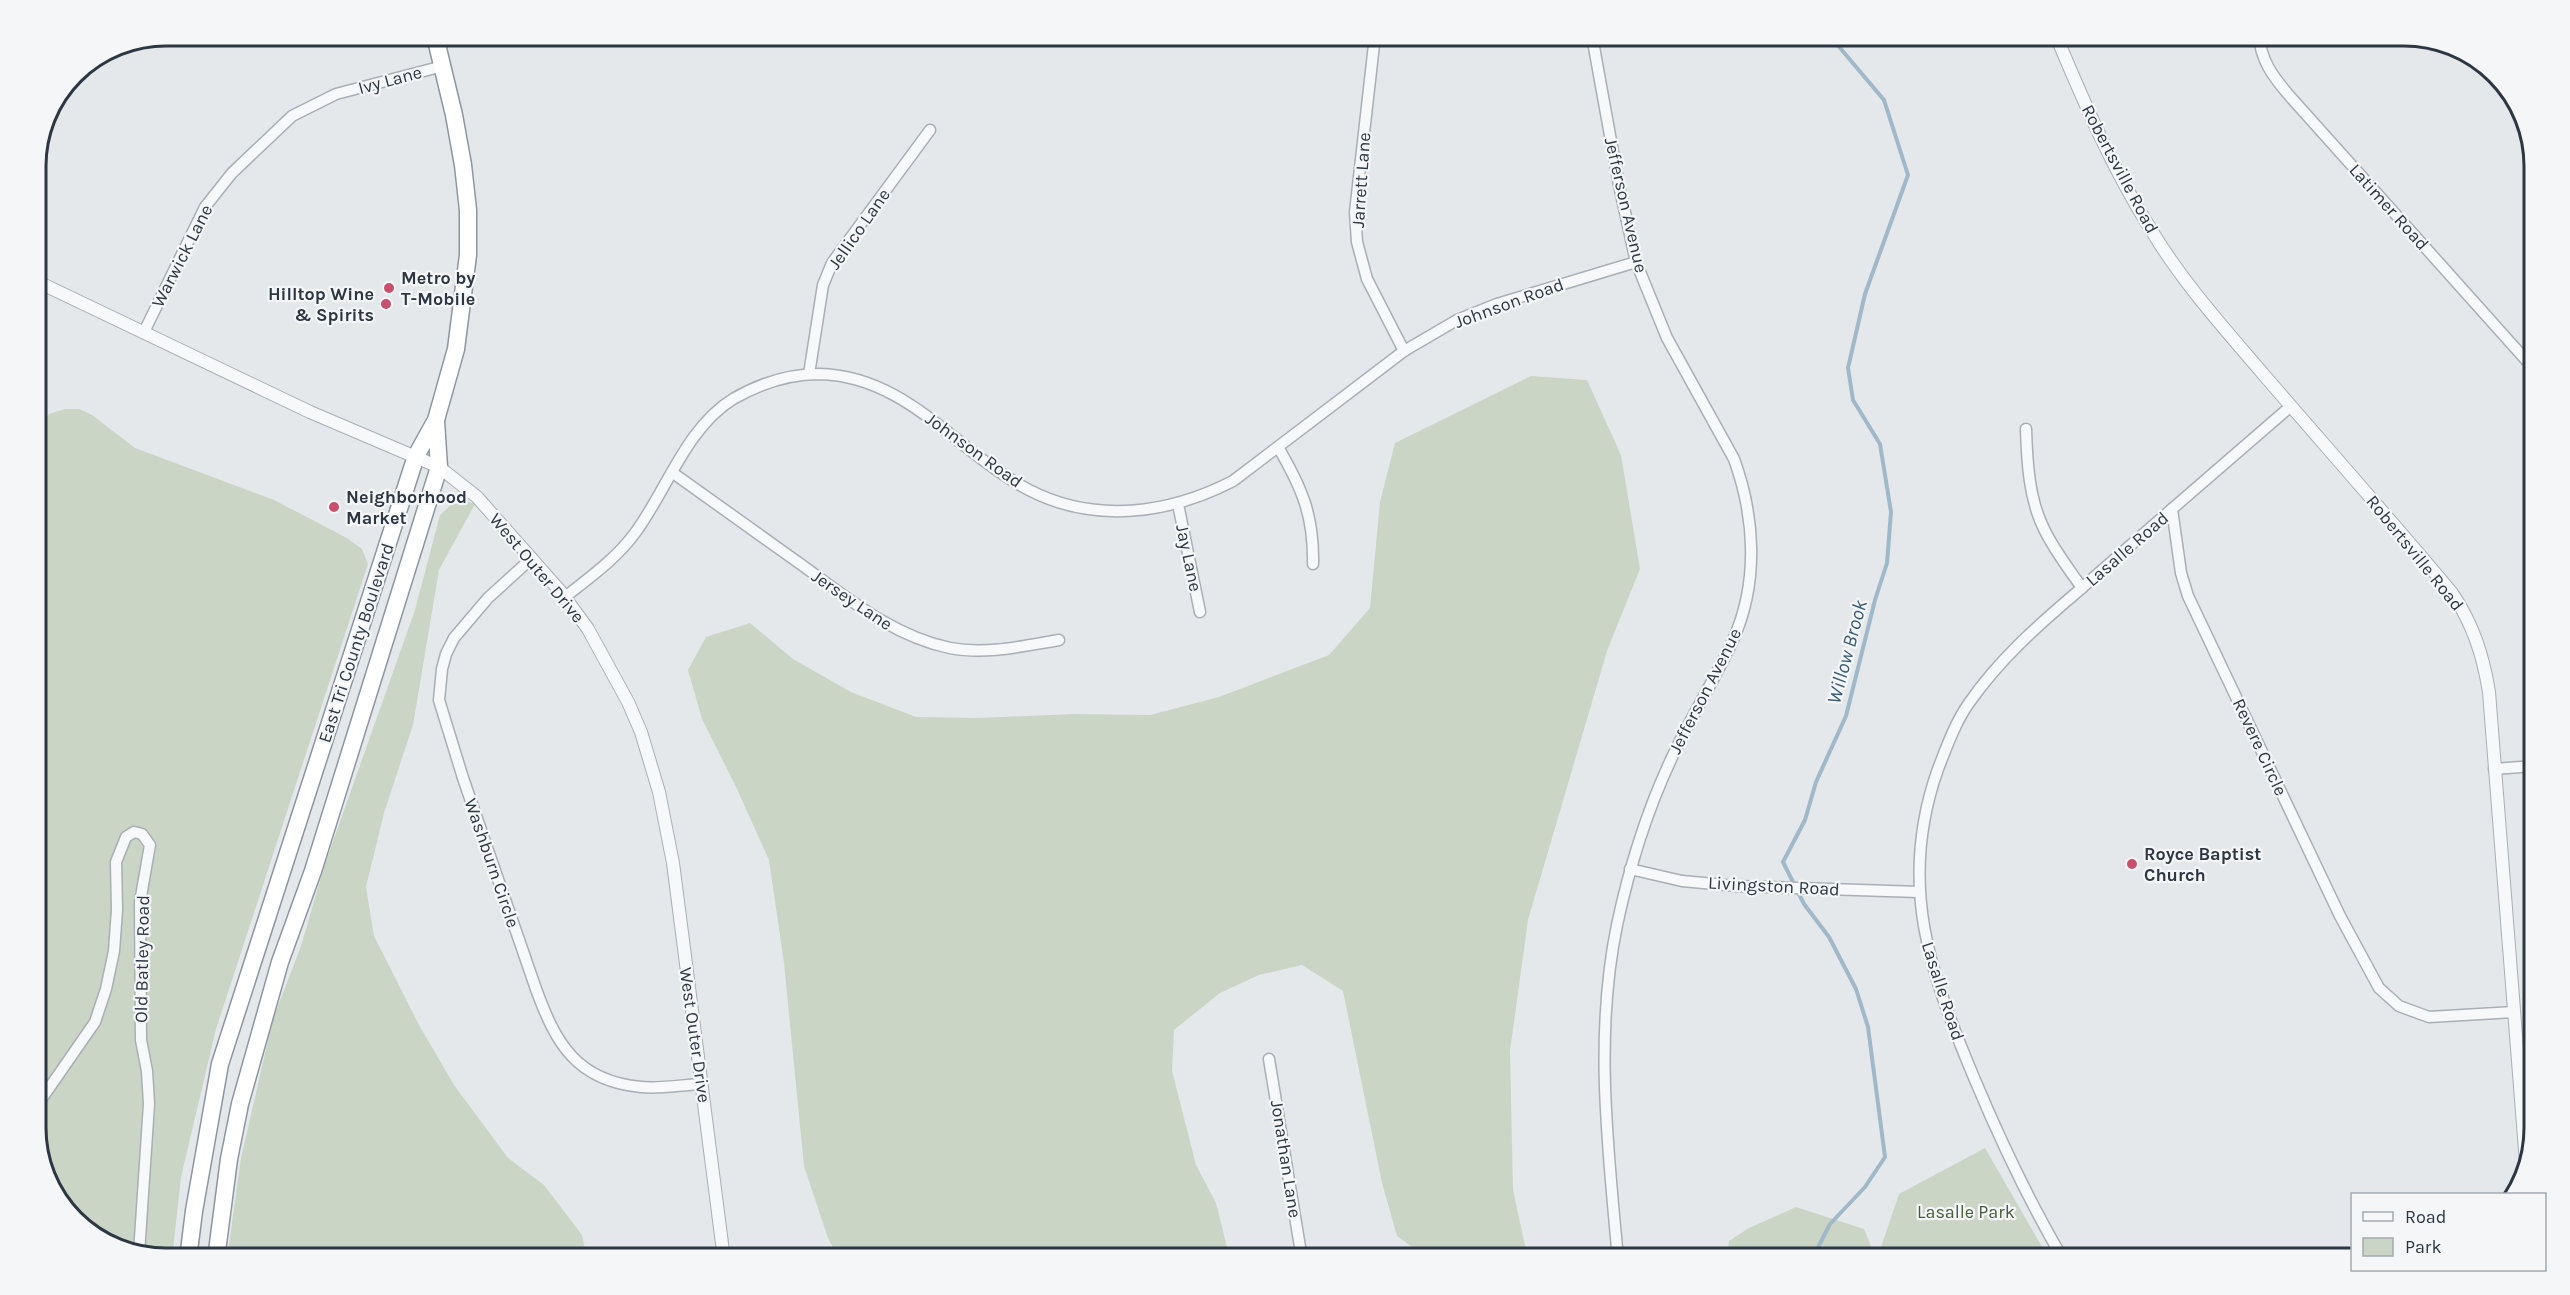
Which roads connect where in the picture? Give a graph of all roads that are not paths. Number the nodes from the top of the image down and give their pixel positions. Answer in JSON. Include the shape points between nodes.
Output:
{"nodes":[{"id":1,"x":1374,"y":46,"type":"edge"},
{"id":2,"x":1594,"y":46,"type":"edge"},
{"id":3,"x":2061,"y":46,"type":"edge"},
{"id":4,"x":2261,"y":46,"type":"edge"},
{"id":5,"x":438,"y":47,"type":"edge"},
{"id":6,"x":443,"y":66,"type":"junction"},
{"id":7,"x":336,"y":94,"type":"joint"},
{"id":8,"x":930,"y":130,"type":"dead end"},
{"id":9,"x":1636,"y":262,"type":"junction"},
{"id":10,"x":47,"y":286,"type":"edge"},
{"id":11,"x":144,"y":332,"type":"junction"},
{"id":12,"x":1404,"y":351,"type":"junction"},
{"id":13,"x":2523,"y":357,"type":"edge"},
{"id":14,"x":809,"y":374,"type":"junction"},
{"id":15,"x":2291,"y":406,"type":"junction"},
{"id":16,"x":436,"y":420,"type":"junction"},
{"id":17,"x":2026,"y":429,"type":"dead end"},
{"id":18,"x":1278,"y":447,"type":"junction"},
{"id":19,"x":416,"y":456,"type":"junction"},
{"id":20,"x":438,"y":466,"type":"junction"},
{"id":21,"x":673,"y":473,"type":"junction"},
{"id":22,"x":1178,"y":504,"type":"junction"},
{"id":23,"x":2172,"y":509,"type":"junction"},
{"id":24,"x":532,"y":558,"type":"junction"},
{"id":25,"x":1313,"y":564,"type":"dead end"},
{"id":26,"x":2082,"y":588,"type":"junction"},
{"id":27,"x":565,"y":597,"type":"junction"},
{"id":28,"x":1200,"y":612,"type":"dead end"},
{"id":29,"x":1059,"y":640,"type":"dead end"},
{"id":30,"x":2524,"y":767,"type":"edge"},
{"id":31,"x":2494,"y":769,"type":"junction"},
{"id":32,"x":1630,"y":869,"type":"junction"},
{"id":33,"x":1919,"y":892,"type":"junction"},
{"id":34,"x":2514,"y":1012,"type":"junction"},
{"id":35,"x":1269,"y":1059,"type":"dead end"},
{"id":36,"x":701,"y":1084,"type":"junction"},
{"id":37,"x":47,"y":1091,"type":"edge"},
{"id":38,"x":2524,"y":1132,"type":"edge"},
{"id":39,"x":140,"y":1245,"type":"edge"},
{"id":40,"x":189,"y":1248,"type":"edge"},
{"id":41,"x":218,"y":1248,"type":"edge"},
{"id":42,"x":723,"y":1248,"type":"edge"},
{"id":43,"x":1300,"y":1248,"type":"edge"},
{"id":44,"x":1617,"y":1248,"type":"edge"},
{"id":45,"x":2057,"y":1248,"type":"edge"}],
"edges":[{"from":1,"to":12,"type":"street","name":"Jarrett Lane","via":[[1355,212],[1357,242],[1367,279]]},
{"from":2,"to":9,"type":"street","name":"Jefferson Avenue"},
{"from":3,"to":15,"type":"street","name":"Robertsville Road","via":[[2113,163],[2150,229],[2204,305]]},
{"from":4,"to":13,"type":"street","name":"Latimer Road","via":[[2264,60],[2281,86]]},
{"from":5,"to":6,"type":"highway"},
{"from":6,"to":7,"type":"street","name":"Ivy Lane"},
{"from":6,"to":16,"type":"highway","via":[[463,165],[468,255],[456,349]]},
{"from":7,"to":11,"type":"street","name":"Warwick Lane","via":[[292,116],[249,154],[221,186],[205,207]]},
{"from":8,"to":14,"type":"street","name":"Jellico Lane","via":[[832,263],[823,285]]},
{"from":9,"to":12,"type":"street","name":"Johnson Road","via":[[1497,304],[1457,320]]},
{"from":9,"to":32,"type":"street","name":"Jefferson Avenue","via":[[1667,338],[1734,459],[1744,489],[1751,533],[1751,569],[1741,620],[1666,770]]},
{"from":10,"to":11,"type":"street","name":"West Outer Drive"},
{"from":11,"to":19,"type":"street","name":"West Outer Drive","via":[[310,412]]},
{"from":12,"to":18,"type":"street","name":"Johnson Road"},
{"from":14,"to":21,"type":"street","name":"Johnson Road","via":[[766,383],[731,400],[701,428]]},
{"from":14,"to":22,"type":"street","name":"Johnson Road","via":[[859,379],[884,388],[910,403],[1009,478],[1066,505],[1123,513]]},
{"from":15,"to":23,"type":"street"},
{"from":15,"to":31,"type":"street","name":"Robertsville Road","via":[[2466,614],[2484,667]]},
{"from":16,"to":19,"type":"highway","name":"East Tri County Boulevard"},
{"from":16,"to":20,"type":"highway","name":"East Tri County Boulevard"},
{"from":17,"to":26,"type":"street","via":[[2036,510],[2053,545]]},
{"from":18,"to":22,"type":"street","name":"Johnson Road","via":[[1233,481]]},
{"from":18,"to":25,"type":"street","via":[[1300,486],[1310,515]]},
{"from":19,"to":20,"type":"street","name":"West Outer Drive"},
{"from":19,"to":40,"type":"highway","name":"East Tri County Boulevard","via":[[220,1064]]},
{"from":20,"to":24,"type":"street","name":"West Outer Drive","via":[[477,497]]},
{"from":20,"to":41,"type":"highway","name":"East Tri County Boulevard","via":[[313,871],[280,962],[233,1137]]},
{"from":21,"to":27,"type":"street","name":"Johnson Road","via":[[633,536],[609,562]]},
{"from":21,"to":29,"type":"street","name":"Jersey Lane","via":[[861,608],[904,633],[951,648],[976,650]]},
{"from":22,"to":28,"type":"street","name":"Jay Lane"},
{"from":23,"to":26,"type":"street","name":"Lasalle Road"},
{"from":23,"to":34,"type":"street","name":"Revere Circle","via":[[2188,596],[2340,916],[2379,988],[2399,1006],[2429,1017]]},
{"from":24,"to":27,"type":"street","name":"West Outer Drive"},
{"from":24,"to":36,"type":"street","name":"Washburn Circle","via":[[463,624],[441,669],[439,700],[463,778],[539,998],[561,1045],[599,1076],[623,1084]]},
{"from":26,"to":33,"type":"street","name":"Lasalle Road","via":[[2009,652],[1967,705],[1945,750],[1924,816]]},
{"from":27,"to":36,"type":"street","name":"West Outer Drive","via":[[610,666],[637,723],[654,772],[673,864]]},
{"from":30,"to":31,"type":"street"},
{"from":31,"to":34,"type":"street","name":"Robertsville Road"},
{"from":32,"to":33,"type":"street","name":"Livingston Road","via":[[1736,886]]},
{"from":32,"to":44,"type":"street","name":"Jefferson Avenue","via":[[1617,927],[1604,1031],[1605,1116]]},
{"from":33,"to":45,"type":"street","name":"Lasalle Road","via":[[1930,961],[1957,1037],[2006,1154]]},
{"from":34,"to":38,"type":"street","name":"Robertsville Road"},
{"from":35,"to":43,"type":"street","name":"Jonathan Lane"},
{"from":36,"to":42,"type":"street","name":"West Outer Drive"},
{"from":37,"to":39,"type":"street","name":"Old Batley Road","via":[[95,1022],[114,951],[117,862],[126,837],[134,832],[142,834],[150,845],[140,902],[139,968],[141,1040],[149,1104]]}]}
